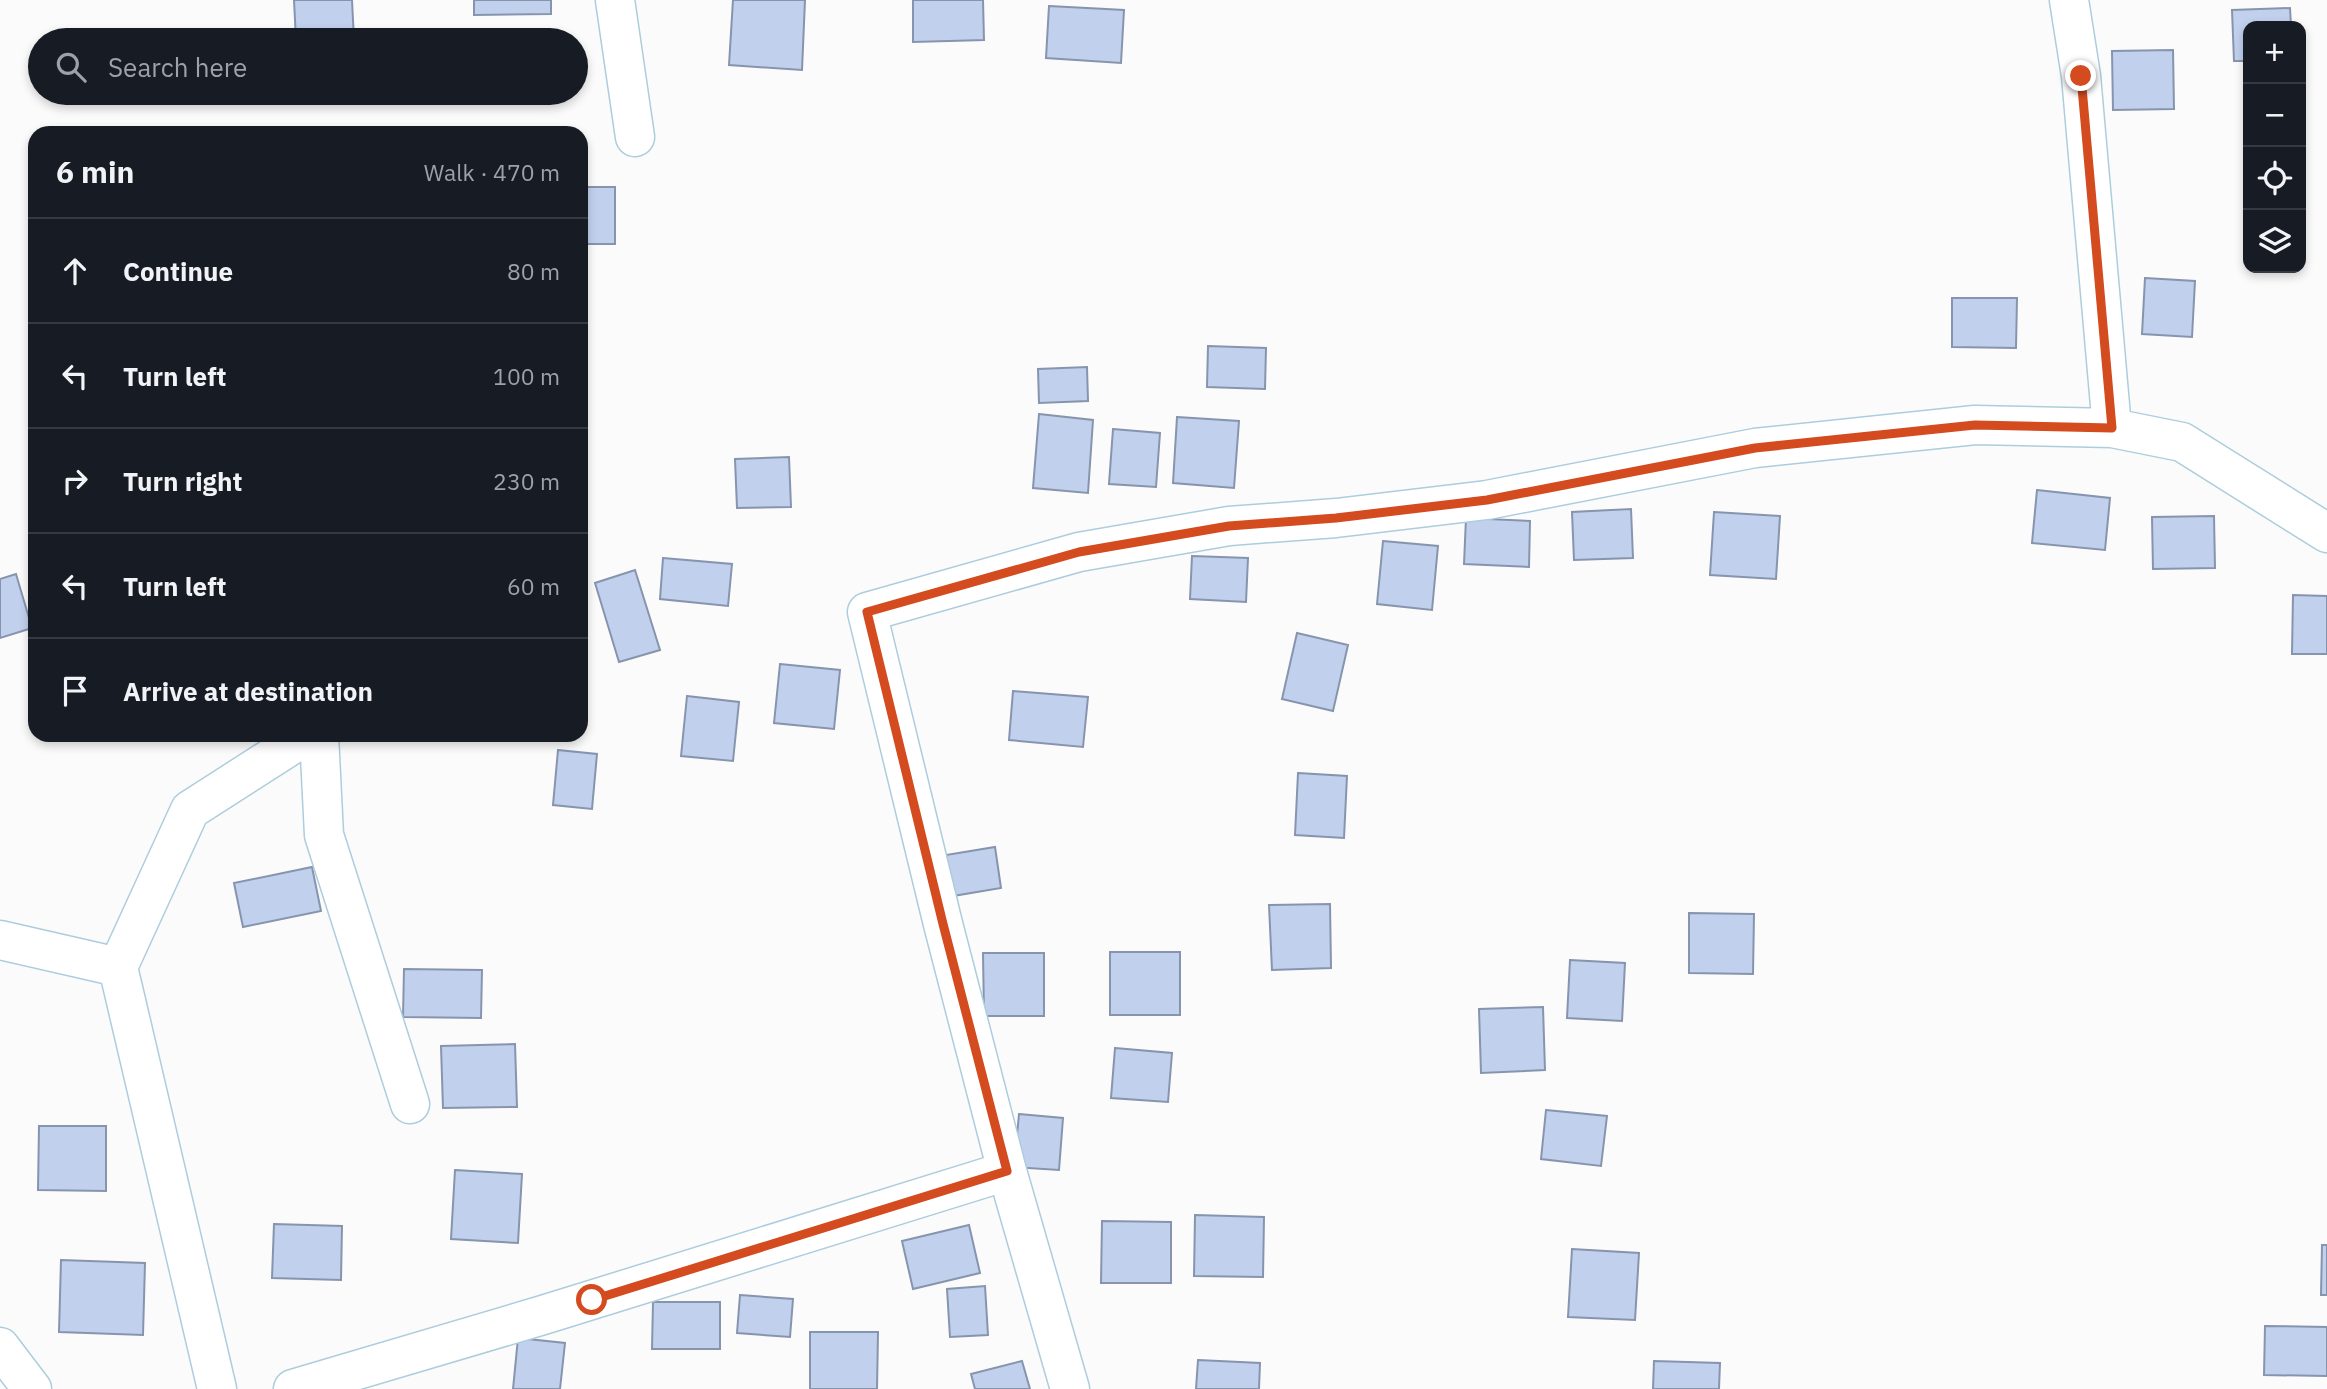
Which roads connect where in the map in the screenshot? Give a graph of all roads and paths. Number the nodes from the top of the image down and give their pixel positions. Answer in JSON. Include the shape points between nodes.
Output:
{"nodes":[{"id":1,"x":615,"y":0,"type":"edge"},
{"id":2,"x":2069,"y":0,"type":"edge"},
{"id":3,"x":635,"y":136,"type":"dead end"},
{"id":4,"x":2112,"y":428,"type":"junction"},
{"id":5,"x":2327,"y":533,"type":"edge"},
{"id":6,"x":296,"y":742,"type":"edge"},
{"id":7,"x":319,"y":742,"type":"edge"},
{"id":8,"x":0,"y":940,"type":"edge"},
{"id":9,"x":118,"y":967,"type":"junction"},
{"id":10,"x":410,"y":1104,"type":"dead end"},
{"id":11,"x":1007,"y":1171,"type":"junction"},
{"id":12,"x":0,"y":1347,"type":"edge"},
{"id":13,"x":32,"y":1389,"type":"edge"},
{"id":14,"x":217,"y":1389,"type":"edge"},
{"id":15,"x":293,"y":1389,"type":"edge"},
{"id":16,"x":1070,"y":1389,"type":"edge"}],
"edges":[{"from":1,"to":3,"type":"street"},
{"from":2,"to":4,"type":"street","via":[[2081,76]]},
{"from":4,"to":5,"type":"street","via":[[2182,442]]},
{"from":4,"to":11,"type":"street","via":[[1975,425],[1755,448],[1487,500],[1229,526],[1079,552],[867,612]]},
{"from":6,"to":9,"type":"street","via":[[190,810]]},
{"from":7,"to":10,"type":"street","via":[[324,835]]},
{"from":8,"to":9,"type":"street"},
{"from":9,"to":14,"type":"street"},
{"from":11,"to":15,"type":"street"},
{"from":11,"to":16,"type":"street"},
{"from":12,"to":13,"type":"street"}]}
